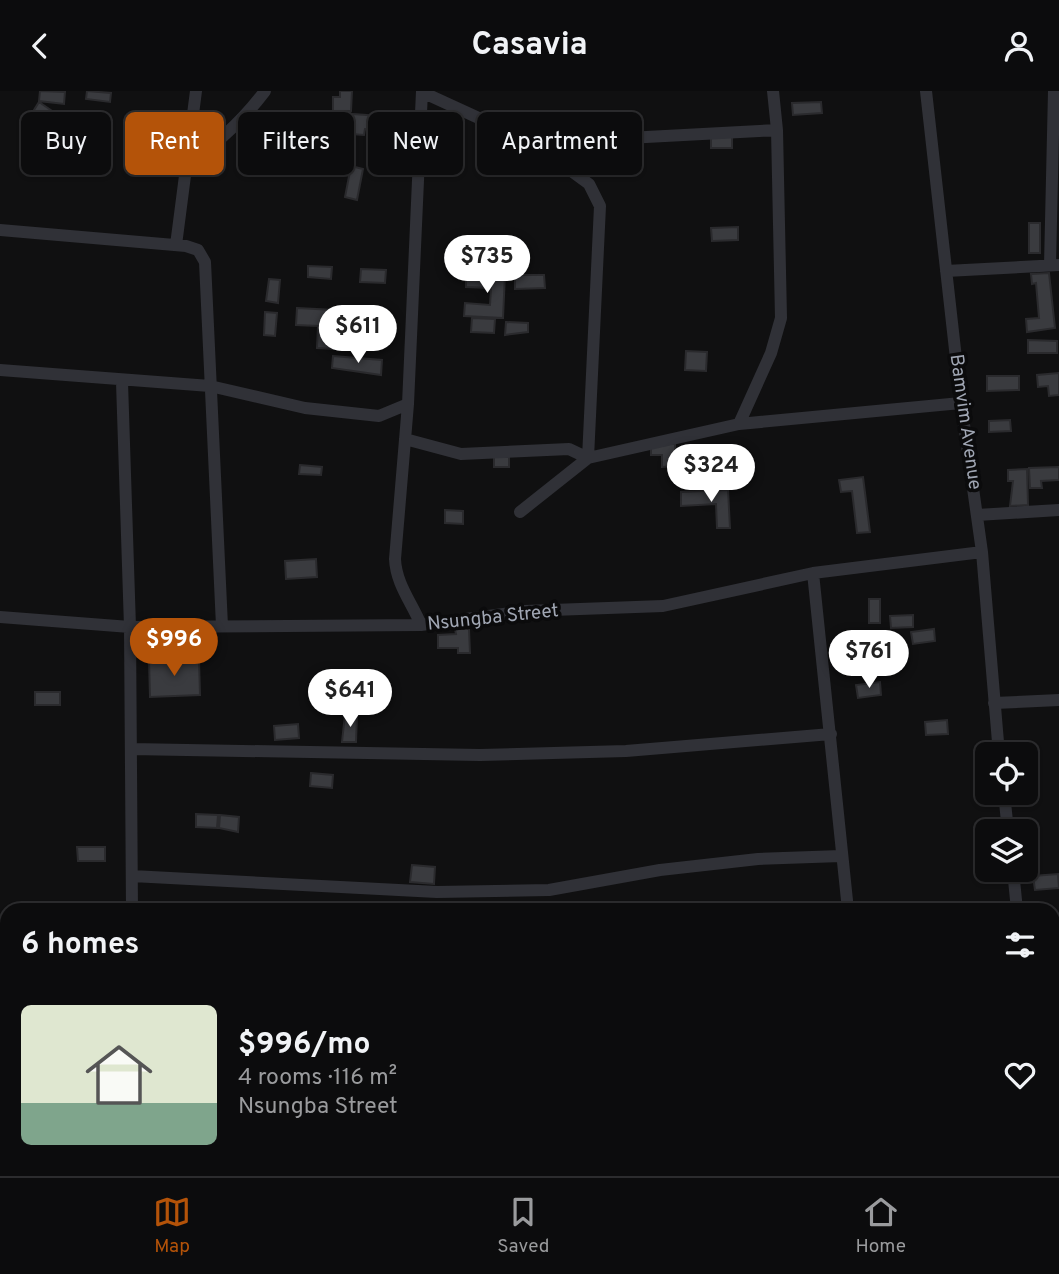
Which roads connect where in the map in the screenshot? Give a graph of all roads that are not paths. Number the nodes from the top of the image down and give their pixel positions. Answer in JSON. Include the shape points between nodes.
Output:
{"nodes":[{"id":1,"x":196,"y":91,"type":"edge"},
{"id":2,"x":265,"y":91,"type":"edge"},
{"id":3,"x":773,"y":91,"type":"edge"},
{"id":4,"x":926,"y":91,"type":"edge"},
{"id":5,"x":1054,"y":91,"type":"edge"},
{"id":6,"x":422,"y":92,"type":"edge"},
{"id":7,"x":193,"y":112,"type":"edge"},
{"id":8,"x":477,"y":117,"type":"edge"},
{"id":9,"x":777,"y":130,"type":"junction"},
{"id":10,"x":224,"y":135,"type":"edge"},
{"id":11,"x":642,"y":137,"type":"edge"},
{"id":12,"x":185,"y":175,"type":"edge"},
{"id":13,"x":577,"y":175,"type":"edge"},
{"id":14,"x":0,"y":230,"type":"edge"},
{"id":15,"x":176,"y":245,"type":"junction"},
{"id":16,"x":1054,"y":265,"type":"edge"},
{"id":17,"x":946,"y":271,"type":"junction"},
{"id":18,"x":0,"y":370,"type":"edge"},
{"id":19,"x":122,"y":382,"type":"junction"},
{"id":20,"x":210,"y":386,"type":"junction"},
{"id":21,"x":961,"y":403,"type":"junction"},
{"id":22,"x":408,"y":404,"type":"junction"},
{"id":23,"x":739,"y":424,"type":"junction"},
{"id":24,"x":405,"y":439,"type":"junction"},
{"id":25,"x":588,"y":458,"type":"junction"},
{"id":26,"x":1059,"y":510,"type":"edge"},
{"id":27,"x":520,"y":512,"type":"dead end"},
{"id":28,"x":977,"y":515,"type":"junction"},
{"id":29,"x":982,"y":552,"type":"junction"},
{"id":30,"x":813,"y":573,"type":"junction"},
{"id":31,"x":0,"y":617,"type":"edge"},
{"id":32,"x":421,"y":625,"type":"junction"},
{"id":33,"x":222,"y":626,"type":"junction"},
{"id":34,"x":130,"y":627,"type":"junction"},
{"id":35,"x":1059,"y":700,"type":"edge"},
{"id":36,"x":994,"y":703,"type":"junction"},
{"id":37,"x":831,"y":734,"type":"junction"},
{"id":38,"x":998,"y":742,"type":"edge"},
{"id":39,"x":131,"y":749,"type":"junction"},
{"id":40,"x":841,"y":856,"type":"junction"},
{"id":41,"x":132,"y":876,"type":"junction"},
{"id":42,"x":1014,"y":882,"type":"edge"},
{"id":43,"x":132,"y":903,"type":"edge"},
{"id":44,"x":847,"y":903,"type":"edge"},
{"id":45,"x":1016,"y":903,"type":"edge"}],
"edges":[{"from":1,"to":7,"type":"street"},
{"from":2,"to":10,"type":"street"},
{"from":3,"to":9,"type":"street"},
{"from":4,"to":17,"type":"street","name":"Bamvim Avenue"},
{"from":5,"to":16,"type":"street"},
{"from":6,"to":8,"type":"street"},
{"from":6,"to":22,"type":"street"},
{"from":9,"to":11,"type":"street"},
{"from":9,"to":23,"type":"street","via":[[781,318],[771,353]]},
{"from":12,"to":15,"type":"street"},
{"from":13,"to":25,"type":"street","via":[[589,184],[600,206]]},
{"from":14,"to":15,"type":"street"},
{"from":15,"to":20,"type":"street","via":[[198,250],[205,262]]},
{"from":16,"to":17,"type":"street"},
{"from":17,"to":21,"type":"street","name":"Bamvim Avenue"},
{"from":18,"to":19,"type":"street"},
{"from":19,"to":20,"type":"street"},
{"from":19,"to":34,"type":"street"},
{"from":20,"to":22,"type":"street","via":[[305,408],[379,416]]},
{"from":20,"to":33,"type":"street"},
{"from":21,"to":23,"type":"street"},
{"from":21,"to":28,"type":"street","name":"Bamvim Avenue"},
{"from":22,"to":24,"type":"street"},
{"from":23,"to":25,"type":"street"},
{"from":24,"to":25,"type":"street","via":[[461,454],[569,449]]},
{"from":24,"to":32,"type":"street","via":[[396,573]]},
{"from":25,"to":27,"type":"street"},
{"from":26,"to":28,"type":"street"},
{"from":28,"to":29,"type":"street","name":"Bamvim Avenue"},
{"from":29,"to":30,"type":"street","name":"Nsungba Street"},
{"from":29,"to":36,"type":"street","name":"Bamvim Avenue"},
{"from":30,"to":32,"type":"street","name":"Nsungba Street","via":[[663,607],[525,611]]},
{"from":30,"to":37,"type":"street"},
{"from":31,"to":34,"type":"street","name":"Nsungba Street"},
{"from":32,"to":33,"type":"street","name":"Nsungba Street"},
{"from":33,"to":34,"type":"street","name":"Nsungba Street"},
{"from":34,"to":39,"type":"street"},
{"from":35,"to":36,"type":"street"},
{"from":36,"to":38,"type":"street","name":"Bamvim Avenue"},
{"from":37,"to":39,"type":"street","via":[[626,751],[493,754]]},
{"from":37,"to":40,"type":"street"},
{"from":39,"to":41,"type":"street"},
{"from":40,"to":41,"type":"street","via":[[660,870],[549,890],[437,892]]},
{"from":40,"to":44,"type":"street"},
{"from":41,"to":43,"type":"street"},
{"from":42,"to":45,"type":"street"}]}
